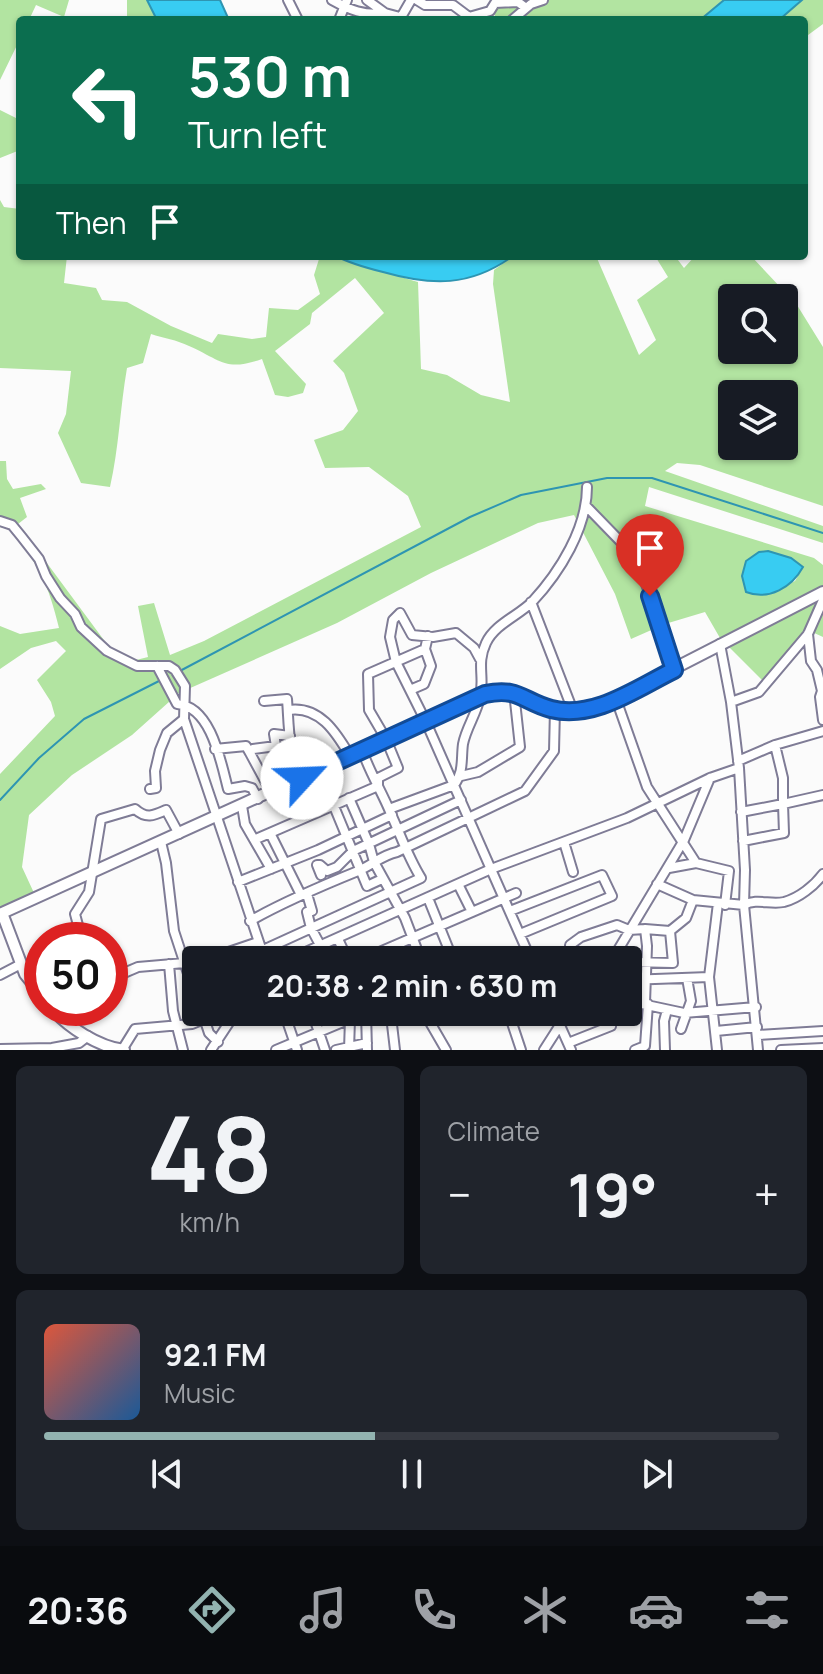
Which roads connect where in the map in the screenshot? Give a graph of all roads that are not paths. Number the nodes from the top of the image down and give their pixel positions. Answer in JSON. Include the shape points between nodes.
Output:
{"nodes":[{"id":1,"x":332,"y":0,"type":"edge"},
{"id":2,"x":367,"y":0,"type":"edge"},
{"id":3,"x":414,"y":0,"type":"edge"},
{"id":4,"x":543,"y":0,"type":"edge"},
{"id":5,"x":345,"y":4,"type":"edge"},
{"id":6,"x":530,"y":4,"type":"edge"},
{"id":7,"x":385,"y":13,"type":"junction"},
{"id":8,"x":394,"y":16,"type":"edge"},
{"id":9,"x":402,"y":16,"type":"edge"},
{"id":10,"x":468,"y":16,"type":"edge"},
{"id":11,"x":472,"y":16,"type":"edge"},
{"id":12,"x":587,"y":487,"type":"dead end"},
{"id":13,"x":587,"y":507,"type":"junction"},
{"id":14,"x":0,"y":521,"type":"edge"},
{"id":15,"x":821,"y":597,"type":"edge"},
{"id":16,"x":531,"y":602,"type":"junction"},
{"id":17,"x":808,"y":634,"type":"junction"},
{"id":18,"x":428,"y":636,"type":"junction"},
{"id":19,"x":720,"y":644,"type":"junction"},
{"id":20,"x":425,"y":649,"type":"junction"},
{"id":21,"x":480,"y":659,"type":"junction"},
{"id":22,"x":396,"y":662,"type":"junction"},
{"id":23,"x":160,"y":670,"type":"junction"},
{"id":24,"x":674,"y":670,"type":"junction"},
{"id":25,"x":410,"y":690,"type":"junction"},
{"id":26,"x":514,"y":692,"type":"junction"},
{"id":27,"x":481,"y":696,"type":"junction"},
{"id":28,"x":616,"y":699,"type":"junction"},
{"id":29,"x":264,"y":701,"type":"dead end"},
{"id":30,"x":731,"y":702,"type":"junction"},
{"id":31,"x":183,"y":705,"type":"junction"},
{"id":32,"x":555,"y":709,"type":"junction"},
{"id":33,"x":288,"y":710,"type":"junction"},
{"id":34,"x":573,"y":711,"type":"junction"},
{"id":35,"x":184,"y":719,"type":"junction"},
{"id":36,"x":823,"y":720,"type":"edge"},
{"id":37,"x":426,"y":722,"type":"junction"},
{"id":38,"x":823,"y":731,"type":"edge"},
{"id":39,"x":290,"y":736,"type":"junction"},
{"id":40,"x":386,"y":739,"type":"junction"},
{"id":41,"x":775,"y":745,"type":"junction"},
{"id":42,"x":215,"y":749,"type":"junction"},
{"id":43,"x":362,"y":750,"type":"junction"},
{"id":44,"x":250,"y":753,"type":"junction"},
{"id":45,"x":350,"y":756,"type":"junction"},
{"id":46,"x":738,"y":764,"type":"junction"},
{"id":47,"x":319,"y":770,"type":"junction"},
{"id":48,"x":461,"y":776,"type":"junction"},
{"id":49,"x":302,"y":778,"type":"junction"},
{"id":50,"x":710,"y":778,"type":"junction"},
{"id":51,"x":454,"y":785,"type":"junction"},
{"id":52,"x":378,"y":786,"type":"junction"},
{"id":53,"x":150,"y":789,"type":"dead end"},
{"id":54,"x":271,"y":792,"type":"junction"},
{"id":55,"x":823,"y":795,"type":"edge"},
{"id":56,"x":349,"y":798,"type":"junction"},
{"id":57,"x":258,"y":799,"type":"junction"},
{"id":58,"x":461,"y":800,"type":"junction"},
{"id":59,"x":659,"y":804,"type":"junction"},
{"id":60,"x":783,"y":804,"type":"junction"},
{"id":61,"x":242,"y":806,"type":"junction"},
{"id":62,"x":334,"y":806,"type":"junction"},
{"id":63,"x":390,"y":812,"type":"junction"},
{"id":64,"x":741,"y":812,"type":"junction"},
{"id":65,"x":469,"y":817,"type":"junction"},
{"id":66,"x":217,"y":818,"type":"junction"},
{"id":67,"x":362,"y":829,"type":"junction"},
{"id":68,"x":397,"y":831,"type":"junction"},
{"id":69,"x":270,"y":833,"type":"junction"},
{"id":70,"x":179,"y":834,"type":"junction"},
{"id":71,"x":347,"y":837,"type":"junction"},
{"id":72,"x":256,"y":839,"type":"junction"},
{"id":73,"x":684,"y":840,"type":"junction"},
{"id":74,"x":743,"y":841,"type":"junction"},
{"id":75,"x":161,"y":842,"type":"junction"},
{"id":76,"x":564,"y":842,"type":"junction"},
{"id":77,"x":369,"y":844,"type":"junction"},
{"id":78,"x":403,"y":848,"type":"junction"},
{"id":79,"x":315,"y":851,"type":"junction"},
{"id":80,"x":353,"y":851,"type":"junction"},
{"id":81,"x":374,"y":862,"type":"junction"},
{"id":82,"x":287,"y":863,"type":"junction"},
{"id":83,"x":696,"y":863,"type":"junction"},
{"id":84,"x":669,"y":868,"type":"junction"},
{"id":85,"x":271,"y":869,"type":"junction"},
{"id":86,"x":491,"y":869,"type":"junction"},
{"id":87,"x":322,"y":870,"type":"junction"},
{"id":88,"x":360,"y":870,"type":"junction"},
{"id":89,"x":745,"y":870,"type":"junction"},
{"id":90,"x":729,"y":871,"type":"junction"},
{"id":91,"x":573,"y":872,"type":"dead end"},
{"id":92,"x":90,"y":874,"type":"junction"},
{"id":93,"x":823,"y":874,"type":"edge"},
{"id":94,"x":382,"y":879,"type":"junction"},
{"id":95,"x":330,"y":881,"type":"junction"},
{"id":96,"x":238,"y":882,"type":"junction"},
{"id":97,"x":458,"y":884,"type":"junction"},
{"id":98,"x":657,"y":884,"type":"junction"},
{"id":99,"x":389,"y":892,"type":"junction"},
{"id":100,"x":516,"y":893,"type":"dead end"},
{"id":101,"x":301,"y":895,"type":"junction"},
{"id":102,"x":428,"y":898,"type":"junction"},
{"id":103,"x":504,"y":898,"type":"junction"},
{"id":104,"x":693,"y":900,"type":"junction"},
{"id":105,"x":721,"y":904,"type":"junction"},
{"id":106,"x":744,"y":905,"type":"junction"},
{"id":107,"x":401,"y":910,"type":"junction"},
{"id":108,"x":510,"y":911,"type":"junction"},
{"id":109,"x":472,"y":912,"type":"junction"},
{"id":110,"x":1,"y":914,"type":"edge"},
{"id":111,"x":250,"y":921,"type":"junction"},
{"id":112,"x":77,"y":922,"type":"edge"},
{"id":113,"x":439,"y":925,"type":"junction"},
{"id":114,"x":311,"y":928,"type":"junction"},
{"id":115,"x":645,"y":929,"type":"junction"},
{"id":116,"x":629,"y":930,"type":"junction"},
{"id":117,"x":517,"y":931,"type":"junction"},
{"id":118,"x":670,"y":931,"type":"junction"},
{"id":119,"x":413,"y":937,"type":"junction"},
{"id":120,"x":338,"y":939,"type":"junction"},
{"id":121,"x":259,"y":946,"type":"edge"},
{"id":122,"x":272,"y":946,"type":"edge"},
{"id":123,"x":321,"y":946,"type":"joint"},
{"id":124,"x":341,"y":946,"type":"edge"},
{"id":125,"x":393,"y":946,"type":"edge"},
{"id":126,"x":416,"y":946,"type":"edge"},
{"id":127,"x":447,"y":946,"type":"edge"},
{"id":128,"x":524,"y":946,"type":"edge"},
{"id":129,"x":570,"y":946,"type":"edge"},
{"id":130,"x":620,"y":946,"type":"edge"},
{"id":131,"x":182,"y":957,"type":"edge"},
{"id":132,"x":182,"y":963,"type":"edge"},
{"id":133,"x":642,"y":963,"type":"edge"},
{"id":134,"x":646,"y":963,"type":"junction"},
{"id":135,"x":21,"y":964,"type":"junction"},
{"id":136,"x":169,"y":964,"type":"junction"},
{"id":137,"x":128,"y":971,"type":"edge"},
{"id":138,"x":24,"y":972,"type":"edge"},
{"id":139,"x":0,"y":975,"type":"edge"},
{"id":140,"x":709,"y":977,"type":"junction"},
{"id":141,"x":687,"y":978,"type":"junction"},
{"id":142,"x":642,"y":979,"type":"edge"},
{"id":143,"x":647,"y":979,"type":"junction"},
{"id":144,"x":642,"y":1002,"type":"edge"},
{"id":145,"x":647,"y":1003,"type":"junction"},
{"id":146,"x":756,"y":1007,"type":"junction"},
{"id":147,"x":667,"y":1010,"type":"junction"},
{"id":148,"x":714,"y":1011,"type":"junction"},
{"id":149,"x":688,"y":1013,"type":"junction"},
{"id":150,"x":182,"y":1025,"type":"edge"},
{"id":151,"x":67,"y":1026,"type":"edge"},
{"id":152,"x":176,"y":1026,"type":"junction"},
{"id":153,"x":207,"y":1026,"type":"edge"},
{"id":154,"x":228,"y":1026,"type":"edge"},
{"id":155,"x":289,"y":1026,"type":"edge"},
{"id":156,"x":316,"y":1026,"type":"edge"},
{"id":157,"x":330,"y":1026,"type":"edge"},
{"id":158,"x":350,"y":1026,"type":"edge"},
{"id":159,"x":366,"y":1026,"type":"edge"},
{"id":160,"x":392,"y":1026,"type":"edge"},
{"id":161,"x":430,"y":1026,"type":"edge"},
{"id":162,"x":513,"y":1026,"type":"edge"},
{"id":163,"x":559,"y":1026,"type":"edge"},
{"id":164,"x":560,"y":1026,"type":"edge"},
{"id":165,"x":611,"y":1026,"type":"dead end"},
{"id":166,"x":681,"y":1029,"type":"dead end"},
{"id":167,"x":716,"y":1031,"type":"junction"},
{"id":168,"x":757,"y":1031,"type":"junction"},
{"id":169,"x":823,"y":1031,"type":"edge"},
{"id":170,"x":318,"y":1032,"type":"junction"},
{"id":171,"x":218,"y":1042,"type":"junction"},
{"id":172,"x":82,"y":1043,"type":"edge"},
{"id":173,"x":295,"y":1046,"type":"edge"},
{"id":174,"x":367,"y":1046,"type":"edge"},
{"id":175,"x":570,"y":1046,"type":"edge"},
{"id":176,"x":823,"y":1048,"type":"edge"},
{"id":177,"x":0,"y":1049,"type":"edge"},
{"id":178,"x":52,"y":1049,"type":"edge"},
{"id":179,"x":349,"y":1049,"type":"edge"},
{"id":180,"x":443,"y":1049,"type":"edge"},
{"id":181,"x":6,"y":1050,"type":"edge"},
{"id":182,"x":121,"y":1050,"type":"edge"},
{"id":183,"x":183,"y":1050,"type":"edge"},
{"id":184,"x":211,"y":1050,"type":"edge"},
{"id":185,"x":276,"y":1050,"type":"edge"},
{"id":186,"x":325,"y":1050,"type":"edge"},
{"id":187,"x":336,"y":1050,"type":"edge"},
{"id":188,"x":395,"y":1050,"type":"edge"},
{"id":189,"x":521,"y":1050,"type":"edge"},
{"id":190,"x":544,"y":1050,"type":"edge"},
{"id":191,"x":635,"y":1050,"type":"edge"},
{"id":192,"x":665,"y":1050,"type":"edge"},
{"id":193,"x":717,"y":1050,"type":"edge"},
{"id":194,"x":758,"y":1050,"type":"edge"},
{"id":195,"x":781,"y":1050,"type":"edge"}],
"edges":[{"from":1,"to":5,"type":"street"},
{"from":2,"to":7,"type":"street"},
{"from":3,"to":9,"type":"street"},
{"from":3,"to":10,"type":"street","via":[[453,5]]},
{"from":4,"to":6,"type":"street"},
{"from":5,"to":7,"type":"street","via":[[354,12]]},
{"from":6,"to":11,"type":"street","via":[[495,3],[490,11]]},
{"from":7,"to":8,"type":"street"},
{"from":12,"to":13,"type":"street"},
{"from":13,"to":16,"type":"street","via":[[570,548]]},
{"from":13,"to":24,"type":"street","via":[[622,543],[644,578]]},
{"from":14,"to":23,"type":"street","via":[[12,525],[39,559],[81,627],[107,651]]},
{"from":15,"to":17,"type":"street"},
{"from":15,"to":19,"type":"main road"},
{"from":16,"to":21,"type":"street","via":[[488,639]]},
{"from":16,"to":34,"type":"street"},
{"from":17,"to":30,"type":"street","via":[[759,692]]},
{"from":17,"to":36,"type":"street"},
{"from":18,"to":20,"type":"street"},
{"from":18,"to":21,"type":"street","via":[[456,633]]},
{"from":18,"to":22,"type":"street","via":[[412,635],[400,613],[390,637]]},
{"from":19,"to":24,"type":"main road"},
{"from":19,"to":30,"type":"street"},
{"from":20,"to":22,"type":"street"},
{"from":20,"to":25,"type":"street","via":[[431,666],[424,684]]},
{"from":21,"to":27,"type":"street"},
{"from":22,"to":25,"type":"street"},
{"from":22,"to":40,"type":"street","via":[[368,674],[369,710]]},
{"from":23,"to":31,"type":"street","via":[[177,704]]},
{"from":23,"to":31,"type":"street","via":[[169,666],[177,672],[185,686]]},
{"from":24,"to":28,"type":"main road"},
{"from":25,"to":37,"type":"street"},
{"from":26,"to":27,"type":"main road"},
{"from":26,"to":32,"type":"main road"},
{"from":26,"to":48,"type":"street","via":[[520,747]]},
{"from":27,"to":37,"type":"main road"},
{"from":27,"to":48,"type":"street","via":[[463,741]]},
{"from":28,"to":34,"type":"main road"},
{"from":28,"to":59,"type":"street","via":[[647,787]]},
{"from":29,"to":33,"type":"street","via":[[287,699]]},
{"from":30,"to":46,"type":"street"},
{"from":31,"to":35,"type":"street"},
{"from":31,"to":42,"type":"street","via":[[206,723]]},
{"from":32,"to":34,"type":"main road"},
{"from":32,"to":65,"type":"street","via":[[554,751],[525,791]]},
{"from":33,"to":39,"type":"street"},
{"from":33,"to":45,"type":"street","via":[[298,708],[321,717]]},
{"from":35,"to":53,"type":"street","via":[[167,733],[155,765],[156,788]]},
{"from":35,"to":66,"type":"street"},
{"from":37,"to":40,"type":"main road"},
{"from":37,"to":51,"type":"street"},
{"from":38,"to":41,"type":"street"},
{"from":39,"to":44,"type":"street","via":[[274,734],[276,746]]},
{"from":39,"to":49,"type":"street"},
{"from":40,"to":43,"type":"main road"},
{"from":40,"to":52,"type":"street","via":[[398,768],[378,778]]},
{"from":41,"to":46,"type":"street"},
{"from":41,"to":60,"type":"street"},
{"from":42,"to":44,"type":"street","via":[[246,746]]},
{"from":42,"to":57,"type":"street","via":[[228,789],[252,788]]},
{"from":43,"to":45,"type":"main road"},
{"from":43,"to":52,"type":"street"},
{"from":44,"to":54,"type":"street"},
{"from":45,"to":47,"type":"main road"},
{"from":46,"to":50,"type":"street"},
{"from":46,"to":64,"type":"street"},
{"from":47,"to":49,"type":"main road"},
{"from":47,"to":62,"type":"street"},
{"from":48,"to":51,"type":"street"},
{"from":49,"to":54,"type":"main road"},
{"from":50,"to":59,"type":"street"},
{"from":50,"to":73,"type":"street"},
{"from":51,"to":58,"type":"street"},
{"from":51,"to":63,"type":"street"},
{"from":52,"to":56,"type":"street"},
{"from":52,"to":63,"type":"street"},
{"from":54,"to":57,"type":"main road"},
{"from":55,"to":60,"type":"street"},
{"from":56,"to":62,"type":"street"},
{"from":56,"to":67,"type":"street"},
{"from":57,"to":61,"type":"main road"},
{"from":58,"to":65,"type":"street"},
{"from":58,"to":68,"type":"street"},
{"from":59,"to":73,"type":"street"},
{"from":59,"to":76,"type":"street"},
{"from":60,"to":64,"type":"street"},
{"from":60,"to":74,"type":"street","via":[[784,833]]},
{"from":61,"to":66,"type":"main road"},
{"from":61,"to":72,"type":"street","via":[[245,824]]},
{"from":62,"to":69,"type":"street"},
{"from":62,"to":71,"type":"street"},
{"from":63,"to":67,"type":"street"},
{"from":63,"to":68,"type":"street"},
{"from":64,"to":74,"type":"street"},
{"from":65,"to":78,"type":"street"},
{"from":65,"to":86,"type":"street"},
{"from":66,"to":70,"type":"main road"},
{"from":66,"to":96,"type":"street"},
{"from":67,"to":71,"type":"street"},
{"from":67,"to":77,"type":"street"},
{"from":68,"to":77,"type":"street"},
{"from":68,"to":78,"type":"street"},
{"from":69,"to":72,"type":"street"},
{"from":69,"to":82,"type":"street"},
{"from":70,"to":75,"type":"main road"},
{"from":70,"to":92,"type":"street","via":[[166,810],[143,816],[135,809],[101,819]]},
{"from":71,"to":79,"type":"street"},
{"from":71,"to":80,"type":"street"},
{"from":72,"to":85,"type":"street"},
{"from":73,"to":83,"type":"street"},
{"from":73,"to":84,"type":"street"},
{"from":74,"to":89,"type":"street"},
{"from":75,"to":92,"type":"main road"},
{"from":75,"to":131,"type":"street"},
{"from":76,"to":86,"type":"street"},
{"from":76,"to":91,"type":"street"},
{"from":77,"to":80,"type":"street"},
{"from":77,"to":81,"type":"street"},
{"from":78,"to":81,"type":"street"},
{"from":78,"to":99,"type":"street","via":[[421,878]]},
{"from":79,"to":82,"type":"street"},
{"from":79,"to":87,"type":"street"},
{"from":80,"to":87,"type":"street","via":[[337,867]]},
{"from":80,"to":88,"type":"street"},
{"from":81,"to":88,"type":"street"},
{"from":81,"to":94,"type":"street"},
{"from":82,"to":85,"type":"street"},
{"from":82,"to":101,"type":"street"},
{"from":83,"to":84,"type":"street"},
{"from":83,"to":90,"type":"street"},
{"from":84,"to":98,"type":"street"},
{"from":85,"to":96,"type":"street"},
{"from":86,"to":97,"type":"street"},
{"from":86,"to":103,"type":"street"},
{"from":87,"to":95,"type":"street"},
{"from":88,"to":94,"type":"street","via":[[367,886]]},
{"from":88,"to":95,"type":"street"},
{"from":89,"to":90,"type":"street"},
{"from":89,"to":106,"type":"street"},
{"from":90,"to":105,"type":"street"},
{"from":92,"to":110,"type":"main road"},
{"from":92,"to":112,"type":"street","via":[[89,892],[75,914]]},
{"from":93,"to":106,"type":"street","via":[[814,887],[785,902]]},
{"from":94,"to":99,"type":"street"},
{"from":95,"to":101,"type":"street"},
{"from":96,"to":111,"type":"street"},
{"from":97,"to":102,"type":"street"},
{"from":97,"to":109,"type":"street"},
{"from":98,"to":104,"type":"street"},
{"from":98,"to":116,"type":"street"},
{"from":99,"to":107,"type":"street"},
{"from":99,"to":114,"type":"street"},
{"from":100,"to":103,"type":"street"},
{"from":101,"to":111,"type":"street"},
{"from":101,"to":114,"type":"street","via":[[307,894],[310,902]]},
{"from":102,"to":107,"type":"street"},
{"from":102,"to":113,"type":"street"},
{"from":103,"to":108,"type":"street"},
{"from":103,"to":109,"type":"street"},
{"from":104,"to":105,"type":"street"},
{"from":104,"to":118,"type":"street","via":[[686,918]]},
{"from":105,"to":106,"type":"street"},
{"from":105,"to":140,"type":"street"},
{"from":106,"to":146,"type":"street"},
{"from":107,"to":119,"type":"street"},
{"from":107,"to":120,"type":"street"},
{"from":108,"to":117,"type":"street"},
{"from":108,"to":117,"type":"street","via":[[602,875],[612,896]]},
{"from":109,"to":113,"type":"street"},
{"from":110,"to":135,"type":"main road"},
{"from":111,"to":121,"type":"street"},
{"from":113,"to":119,"type":"street"},
{"from":113,"to":127,"type":"street"},
{"from":114,"to":122,"type":"street"},
{"from":114,"to":123,"type":"street"},
{"from":115,"to":116,"type":"street"},
{"from":115,"to":118,"type":"street"},
{"from":115,"to":134,"type":"street"},
{"from":116,"to":129,"type":"street","via":[[617,925]]},
{"from":116,"to":130,"type":"street"},
{"from":117,"to":128,"type":"street"},
{"from":118,"to":134,"type":"street","via":[[673,963]]},
{"from":119,"to":125,"type":"street"},
{"from":119,"to":126,"type":"street"},
{"from":120,"to":123,"type":"street"},
{"from":120,"to":124,"type":"street"},
{"from":132,"to":136,"type":"street"},
{"from":133,"to":134,"type":"street"},
{"from":134,"to":143,"type":"street"},
{"from":135,"to":138,"type":"main road"},
{"from":135,"to":139,"type":"street"},
{"from":136,"to":137,"type":"street"},
{"from":136,"to":152,"type":"street"},
{"from":140,"to":141,"type":"street"},
{"from":140,"to":148,"type":"street"},
{"from":141,"to":143,"type":"street"},
{"from":141,"to":149,"type":"street"},
{"from":142,"to":143,"type":"street"},
{"from":143,"to":145,"type":"street"},
{"from":144,"to":145,"type":"street"},
{"from":145,"to":147,"type":"street"},
{"from":145,"to":191,"type":"street","via":[[645,1046]]},
{"from":146,"to":148,"type":"street"},
{"from":146,"to":168,"type":"street"},
{"from":147,"to":149,"type":"street"},
{"from":147,"to":192,"type":"street"},
{"from":148,"to":149,"type":"street"},
{"from":148,"to":167,"type":"street"},
{"from":149,"to":166,"type":"street"},
{"from":150,"to":152,"type":"street"},
{"from":151,"to":172,"type":"main road"},
{"from":152,"to":182,"type":"street","via":[[135,1029]]},
{"from":152,"to":183,"type":"street"},
{"from":153,"to":171,"type":"street"},
{"from":154,"to":171,"type":"street"},
{"from":155,"to":173,"type":"street"},
{"from":156,"to":170,"type":"street"},
{"from":157,"to":170,"type":"street"},
{"from":158,"to":179,"type":"street"},
{"from":159,"to":174,"type":"street"},
{"from":160,"to":188,"type":"street"},
{"from":161,"to":180,"type":"street"},
{"from":162,"to":189,"type":"street"},
{"from":163,"to":190,"type":"street"},
{"from":164,"to":175,"type":"street"},
{"from":165,"to":175,"type":"street"},
{"from":167,"to":168,"type":"street"},
{"from":167,"to":193,"type":"street"},
{"from":168,"to":169,"type":"street"},
{"from":168,"to":194,"type":"street"},
{"from":170,"to":173,"type":"street"},
{"from":170,"to":186,"type":"street"},
{"from":171,"to":184,"type":"street"},
{"from":172,"to":178,"type":"street"},
{"from":172,"to":182,"type":"main road"},
{"from":173,"to":185,"type":"street"},
{"from":174,"to":179,"type":"street"},
{"from":176,"to":195,"type":"street"},
{"from":177,"to":181,"type":"street"},
{"from":178,"to":181,"type":"street"},
{"from":179,"to":187,"type":"street"}]}
